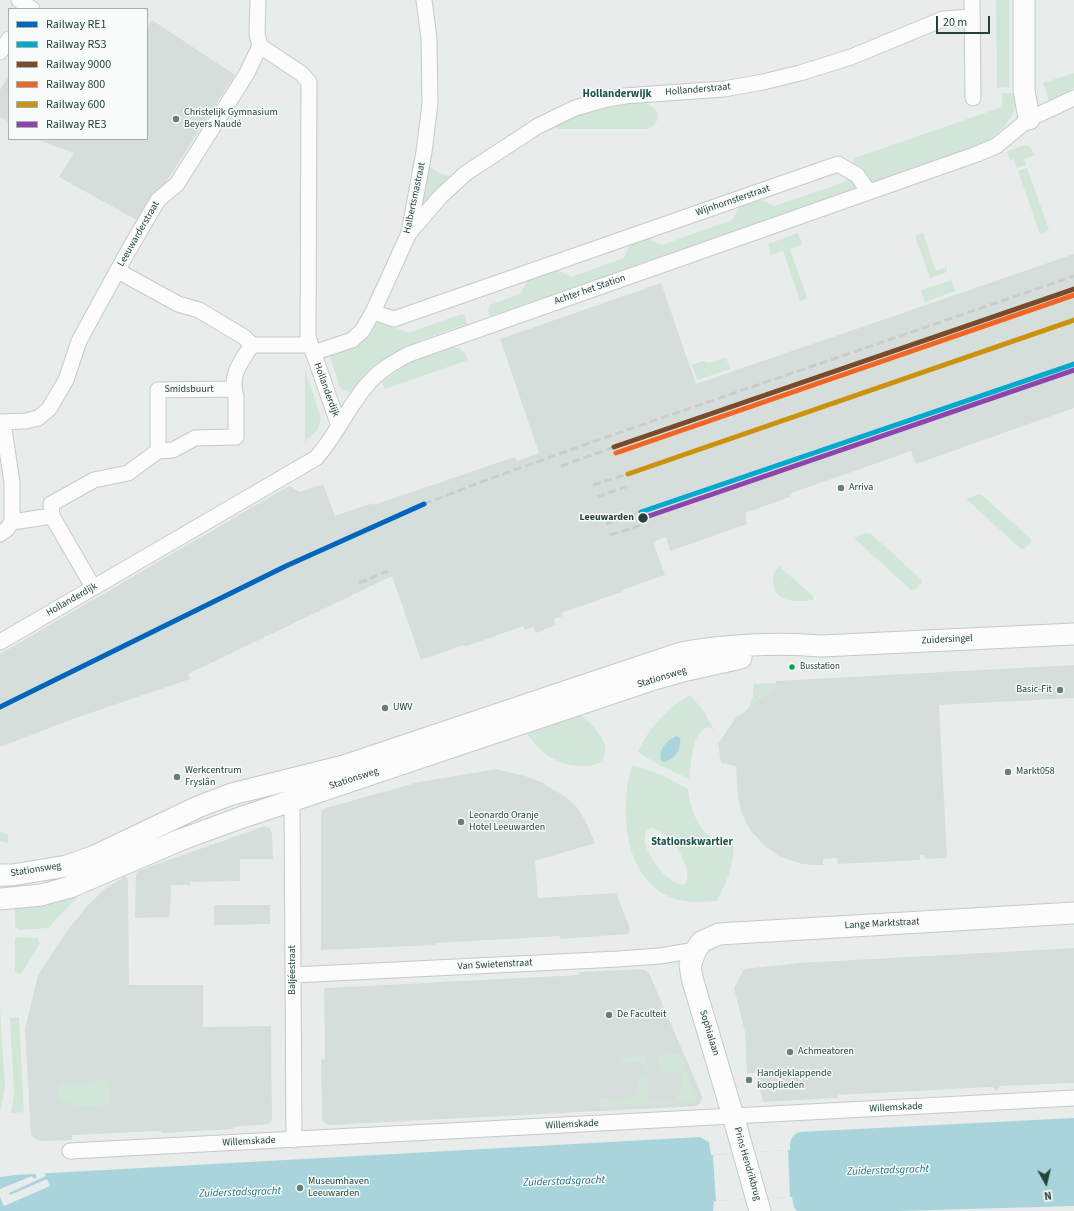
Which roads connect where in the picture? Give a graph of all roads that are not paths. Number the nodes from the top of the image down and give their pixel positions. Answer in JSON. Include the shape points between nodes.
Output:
{"nodes":[{"id":1,"x":19,"y":0,"type":"edge"},
{"id":2,"x":38,"y":0,"type":"edge"},
{"id":3,"x":258,"y":0,"type":"edge"},
{"id":4,"x":424,"y":0,"type":"edge"},
{"id":5,"x":972,"y":0,"type":"edge"},
{"id":6,"x":1024,"y":0,"type":"edge"},
{"id":7,"x":30,"y":8,"type":"edge"},
{"id":8,"x":32,"y":8,"type":"edge"},
{"id":9,"x":972,"y":17,"type":"junction"},
{"id":10,"x":8,"y":40,"type":"edge"},
{"id":11,"x":260,"y":46,"type":"junction"},
{"id":12,"x":0,"y":52,"type":"edge"},
{"id":13,"x":973,"y":98,"type":"dead end"},
{"id":14,"x":1074,"y":98,"type":"edge"},
{"id":15,"x":1029,"y":119,"type":"junction"},
{"id":16,"x":869,"y":192,"type":"junction"},
{"id":17,"x":409,"y":232,"type":"junction"},
{"id":18,"x":118,"y":271,"type":"junction"},
{"id":19,"x":373,"y":312,"type":"junction"},
{"id":20,"x":252,"y":345,"type":"junction"},
{"id":21,"x":311,"y":349,"type":"junction"},
{"id":22,"x":234,"y":390,"type":"junction"},
{"id":23,"x":2,"y":422,"type":"edge"},
{"id":24,"x":339,"y":426,"type":"junction"},
{"id":25,"x":158,"y":451,"type":"junction"},
{"id":26,"x":8,"y":516,"type":"edge"},
{"id":27,"x":52,"y":516,"type":"junction"},
{"id":28,"x":0,"y":534,"type":"edge"},
{"id":29,"x":94,"y":588,"type":"junction"},
{"id":30,"x":1074,"y":634,"type":"edge"},
{"id":31,"x":0,"y":642,"type":"edge"},
{"id":32,"x":709,"y":657,"type":"junction"},
{"id":33,"x":292,"y":800,"type":"junction"},
{"id":34,"x":0,"y":876,"type":"edge"},
{"id":35,"x":0,"y":899,"type":"edge"},
{"id":36,"x":1074,"y":913,"type":"edge"},
{"id":37,"x":696,"y":950,"type":"junction"},
{"id":38,"x":293,"y":975,"type":"junction"},
{"id":39,"x":1074,"y":1098,"type":"edge"},
{"id":40,"x":734,"y":1116,"type":"junction"},
{"id":41,"x":294,"y":1140,"type":"junction"},
{"id":42,"x":70,"y":1151,"type":"dead end"},
{"id":43,"x":759,"y":1205,"type":"edge"}],
"edges":[{"from":1,"to":7,"type":"street"},
{"from":2,"to":8,"type":"street"},
{"from":3,"to":11,"type":"street","via":[[257,34]]},
{"from":4,"to":17,"type":"street","name":"Halbertsmastraat","via":[[429,38],[430,103]]},
{"from":5,"to":9,"type":"street"},
{"from":6,"to":15,"type":"main road","via":[[1024,90]]},
{"from":9,"to":13,"type":"street"},
{"from":9,"to":17,"type":"street","name":"Hollanderstraat","via":[[943,19],[851,57],[763,82],[724,89],[624,96],[575,108],[538,126],[466,173]]},
{"from":10,"to":12,"type":"street"},
{"from":11,"to":18,"type":"street","name":"Leeuwarderstraat","via":[[247,74],[177,184],[158,200]]},
{"from":11,"to":21,"type":"street","name":"Hollanderdijk","via":[[302,74],[309,82],[308,337]]},
{"from":14,"to":15,"type":"street"},
{"from":15,"to":16,"type":"street","via":[[996,146]]},
{"from":16,"to":19,"type":"street","name":"Wijnhornsterstraat","via":[[857,175],[838,164],[394,319]]},
{"from":16,"to":24,"type":"street","name":"Achter het Station","via":[[409,354],[393,362],[367,384]]},
{"from":17,"to":19,"type":"street","name":"Halbertsmastraat"},
{"from":18,"to":20,"type":"street","via":[[178,304],[200,310],[244,337]]},
{"from":18,"to":23,"type":"street","name":"Leeuwarderstraat","via":[[79,341],[66,380],[49,409],[38,418]]},
{"from":19,"to":21,"type":"street","name":"Halbertsmastraat","via":[[362,331],[352,340]]},
{"from":20,"to":21,"type":"street","name":"Halbertsmastraat"},
{"from":20,"to":22,"type":"street","via":[[234,374]]},
{"from":21,"to":24,"type":"street","name":"Hollanderdijk"},
{"from":22,"to":25,"type":"street","via":[[236,437],[195,438],[173,450]]},
{"from":22,"to":25,"type":"street","name":"Smidsbuurt","via":[[158,390]]},
{"from":23,"to":26,"type":"street","via":[[12,483]]},
{"from":24,"to":29,"type":"street","name":"Hollanderdijk","via":[[316,458]]},
{"from":25,"to":27,"type":"street","via":[[128,473],[94,480],[51,504]]},
{"from":26,"to":27,"type":"street"},
{"from":26,"to":28,"type":"street","via":[[7,529]]},
{"from":27,"to":29,"type":"street"},
{"from":29,"to":31,"type":"street","name":"Hollanderdijk"},
{"from":30,"to":32,"type":"main road","name":"Zuidersingel","via":[[821,646],[793,644]]},
{"from":32,"to":33,"type":"main road","name":"Stationsweg","via":[[651,680]]},
{"from":32,"to":34,"type":"main road","name":"Stationsweg","via":[[682,654],[656,661],[344,766],[232,794],[200,806],[95,856],[66,866]]},
{"from":33,"to":35,"type":"main road","name":"Stationsweg","via":[[180,840],[70,887],[41,895]]},
{"from":33,"to":38,"type":"street","name":"Baljéestraat"},
{"from":36,"to":37,"type":"main road","name":"Lange Marktstraat","via":[[727,933],[701,942]]},
{"from":37,"to":38,"type":"street","name":"Van Swietenstraat","via":[[618,959]]},
{"from":37,"to":40,"type":"main road","name":"Sophialaan","via":[[690,965],[692,978]]},
{"from":38,"to":41,"type":"street","name":"Baljéestraat"},
{"from":39,"to":40,"type":"street","name":"Willemskade"},
{"from":40,"to":41,"type":"street","name":"Willemskade"},
{"from":40,"to":43,"type":"main road","name":"Prins Hendrikbrug"},
{"from":41,"to":42,"type":"street","name":"Willemskade"}]}
